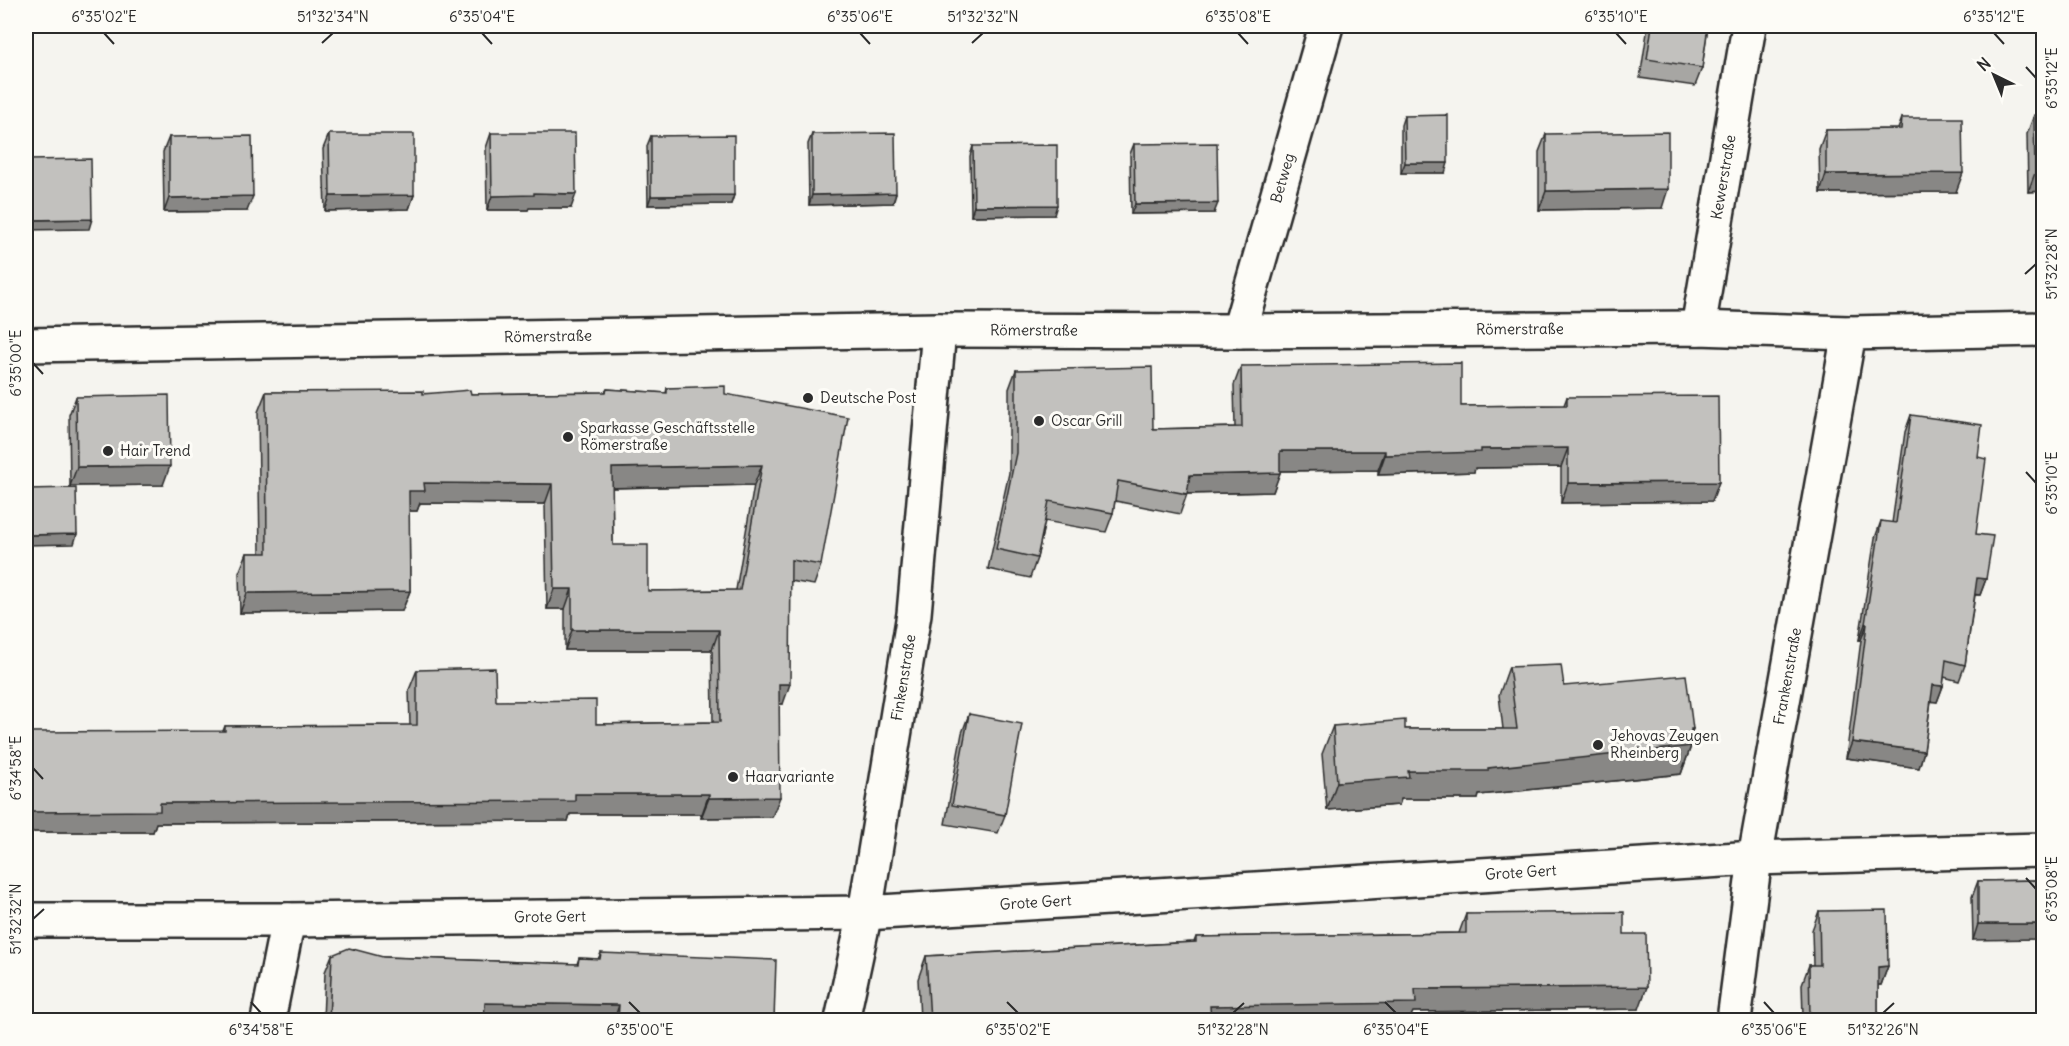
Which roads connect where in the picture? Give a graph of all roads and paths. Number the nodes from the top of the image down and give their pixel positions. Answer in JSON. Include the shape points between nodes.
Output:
{"nodes":[{"id":1,"x":1326,"y":26,"type":"edge"},
{"id":2,"x":1749,"y":26,"type":"edge"},
{"id":3,"x":1698,"y":328,"type":"junction"},
{"id":4,"x":2043,"y":329,"type":"edge"},
{"id":5,"x":939,"y":330,"type":"junction"},
{"id":6,"x":1239,"y":331,"type":"junction"},
{"id":7,"x":1849,"y":333,"type":"junction"},
{"id":8,"x":26,"y":345,"type":"edge"},
{"id":9,"x":2043,"y":850,"type":"edge"},
{"id":10,"x":1755,"y":858,"type":"junction"},
{"id":11,"x":865,"y":913,"type":"junction"},
{"id":12,"x":26,"y":920,"type":"edge"},
{"id":13,"x":288,"y":920,"type":"junction"},
{"id":14,"x":268,"y":1020,"type":"edge"},
{"id":15,"x":842,"y":1020,"type":"edge"},
{"id":16,"x":1734,"y":1020,"type":"edge"}],
"edges":[{"from":1,"to":6,"type":"street","name":"Betweg"},
{"from":2,"to":3,"type":"street","name":"Kewerstraße"},
{"from":3,"to":6,"type":"street","name":"Römerstraße"},
{"from":3,"to":7,"type":"street","name":"Römerstraße"},
{"from":4,"to":7,"type":"street","name":"Römerstraße"},
{"from":5,"to":6,"type":"street","name":"Römerstraße"},
{"from":5,"to":8,"type":"street","name":"Römerstraße"},
{"from":5,"to":11,"type":"street","name":"Finkenstraße","via":[[914,614]]},
{"from":7,"to":10,"type":"street","name":"Frankenstraße"},
{"from":9,"to":10,"type":"street","name":"Grote Gert"},
{"from":10,"to":11,"type":"street","name":"Grote Gert"},
{"from":10,"to":16,"type":"street","name":"Frankenstraße"},
{"from":11,"to":13,"type":"street","name":"Grote Gert"},
{"from":11,"to":15,"type":"street","name":"Finkenstraße"},
{"from":12,"to":13,"type":"street","name":"Grote Gert"},
{"from":13,"to":14,"type":"street"}]}
